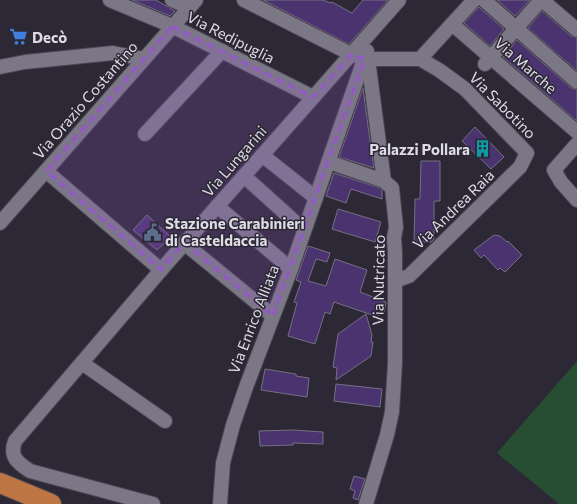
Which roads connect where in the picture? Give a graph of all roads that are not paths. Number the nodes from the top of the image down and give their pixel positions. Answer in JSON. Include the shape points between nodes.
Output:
{"nodes":[{"id":1,"x":110,"y":0,"type":"edge"},
{"id":2,"x":172,"y":0,"type":"edge"},
{"id":3,"x":244,"y":0,"type":"edge"},
{"id":4,"x":399,"y":0,"type":"edge"},
{"id":5,"x":474,"y":0,"type":"edge"},
{"id":6,"x":484,"y":0,"type":"edge"},
{"id":7,"x":542,"y":0,"type":"edge"},
{"id":8,"x":192,"y":4,"type":"edge"},
{"id":9,"x":452,"y":24,"type":"junction"},
{"id":10,"x":172,"y":26,"type":"junction"},
{"id":11,"x":517,"y":29,"type":"junction"},
{"id":12,"x":577,"y":30,"type":"edge"},
{"id":13,"x":371,"y":32,"type":"junction"},
{"id":14,"x":222,"y":51,"type":"junction"},
{"id":15,"x":351,"y":54,"type":"junction"},
{"id":16,"x":144,"y":59,"type":"junction"},
{"id":17,"x":365,"y":59,"type":"junction"},
{"id":18,"x":420,"y":59,"type":"junction"},
{"id":19,"x":488,"y":61,"type":"junction"},
{"id":20,"x":0,"y":66,"type":"edge"},
{"id":21,"x":577,"y":82,"type":"edge"},
{"id":22,"x":313,"y":97,"type":"junction"},
{"id":23,"x":577,"y":132,"type":"edge"},
{"id":24,"x":145,"y":134,"type":"dead end"},
{"id":25,"x":577,"y":144,"type":"edge"},
{"id":26,"x":526,"y":153,"type":"joint"},
{"id":27,"x":262,"y":155,"type":"junction"},
{"id":28,"x":329,"y":162,"type":"junction"},
{"id":29,"x":46,"y":171,"type":"junction"},
{"id":30,"x":244,"y":176,"type":"junction"},
{"id":31,"x":384,"y":181,"type":"junction"},
{"id":32,"x":316,"y":198,"type":"junction"},
{"id":33,"x":577,"y":200,"type":"edge"},
{"id":34,"x":217,"y":206,"type":"junction"},
{"id":35,"x":0,"y":223,"type":"edge"},
{"id":36,"x":296,"y":223,"type":"dead end"},
{"id":37,"x":184,"y":243,"type":"junction"},
{"id":38,"x":291,"y":269,"type":"junction"},
{"id":39,"x":161,"y":270,"type":"junction"},
{"id":40,"x":395,"y":281,"type":"junction"},
{"id":41,"x":273,"y":316,"type":"junction"},
{"id":42,"x":82,"y":363,"type":"junction"},
{"id":43,"x":165,"y":421,"type":"dead end"},
{"id":44,"x":0,"y":483,"type":"edge"},
{"id":45,"x":0,"y":494,"type":"edge"},
{"id":46,"x":34,"y":504,"type":"edge"},
{"id":47,"x":51,"y":504,"type":"edge"},
{"id":48,"x":153,"y":504,"type":"edge"},
{"id":49,"x":220,"y":504,"type":"edge"},
{"id":50,"x":366,"y":504,"type":"edge"}],
"edges":[{"from":1,"to":10,"type":"street","name":"Via Redipuglia"},
{"from":2,"to":8,"type":"street"},
{"from":3,"to":15,"type":"street","name":"Via Sabotino"},
{"from":4,"to":13,"type":"street","name":"Via Lungarini"},
{"from":5,"to":9,"type":"street"},
{"from":6,"to":11,"type":"street"},
{"from":7,"to":11,"type":"street"},
{"from":7,"to":12,"type":"street"},
{"from":8,"to":10,"type":"street","name":"Via Orazio Costantino"},
{"from":9,"to":18,"type":"street"},
{"from":9,"to":19,"type":"street","name":"Via Marche"},
{"from":10,"to":14,"type":"street","name":"Via Redipuglia"},
{"from":10,"to":16,"type":"street","name":"Via Orazio Costantino"},
{"from":11,"to":19,"type":"street"},
{"from":11,"to":21,"type":"street"},
{"from":13,"to":15,"type":"street","name":"Via Lungarini"},
{"from":13,"to":17,"type":"street","name":"Via Enrico Alliata"},
{"from":14,"to":22,"type":"street","name":"Via Redipuglia"},
{"from":14,"to":24,"type":"street"},
{"from":15,"to":17,"type":"street","name":"Via Sabotino"},
{"from":15,"to":22,"type":"street","name":"Via Lungarini"},
{"from":16,"to":20,"type":"street","via":[[113,53]]},
{"from":16,"to":29,"type":"street","name":"Via Orazio Costantino"},
{"from":17,"to":18,"type":"street","name":"Via Sabotino"},
{"from":17,"to":28,"type":"street","name":"Via Enrico Alliata"},
{"from":17,"to":31,"type":"street","name":"Via Nutricato","via":[[369,67]]},
{"from":18,"to":26,"type":"street","name":"Via Sabotino","via":[[465,88]]},
{"from":19,"to":23,"type":"street","name":"Via Marche"},
{"from":22,"to":27,"type":"street","name":"Via Lungarini"},
{"from":25,"to":33,"type":"street","via":[[554,170]]},
{"from":26,"to":40,"type":"street","name":"Via Andrea Raia","via":[[520,167],[409,276]]},
{"from":27,"to":30,"type":"street","name":"Via Lungarini"},
{"from":27,"to":32,"type":"street"},
{"from":28,"to":31,"type":"street"},
{"from":28,"to":32,"type":"street","name":"Via Enrico Alliata"},
{"from":29,"to":35,"type":"street","name":"Via Orazio Costantino"},
{"from":29,"to":39,"type":"street"},
{"from":30,"to":34,"type":"street","name":"Via Lungarini"},
{"from":30,"to":36,"type":"street"},
{"from":31,"to":40,"type":"street","name":"Via Nutricato","via":[[392,188],[394,201]]},
{"from":32,"to":38,"type":"street","name":"Via Enrico Alliata"},
{"from":34,"to":37,"type":"street","name":"Via Lungarini"},
{"from":34,"to":38,"type":"street"},
{"from":37,"to":39,"type":"street","name":"Via Lungarini"},
{"from":37,"to":41,"type":"street"},
{"from":38,"to":41,"type":"street","name":"Via Enrico Alliata"},
{"from":39,"to":42,"type":"street","name":"Via Lungarini"},
{"from":40,"to":50,"type":"street","name":"Via Nutricato","via":[[392,412]]},
{"from":41,"to":49,"type":"street","name":"Via Enrico Alliata","via":[[233,425],[223,463]]},
{"from":42,"to":43,"type":"street"},
{"from":42,"to":48,"type":"street","name":"Via Lungarini","via":[[15,441],[12,449],[16,460],[30,471]]},
{"from":44,"to":47,"type":"highway"},
{"from":45,"to":46,"type":"highway"}]}
